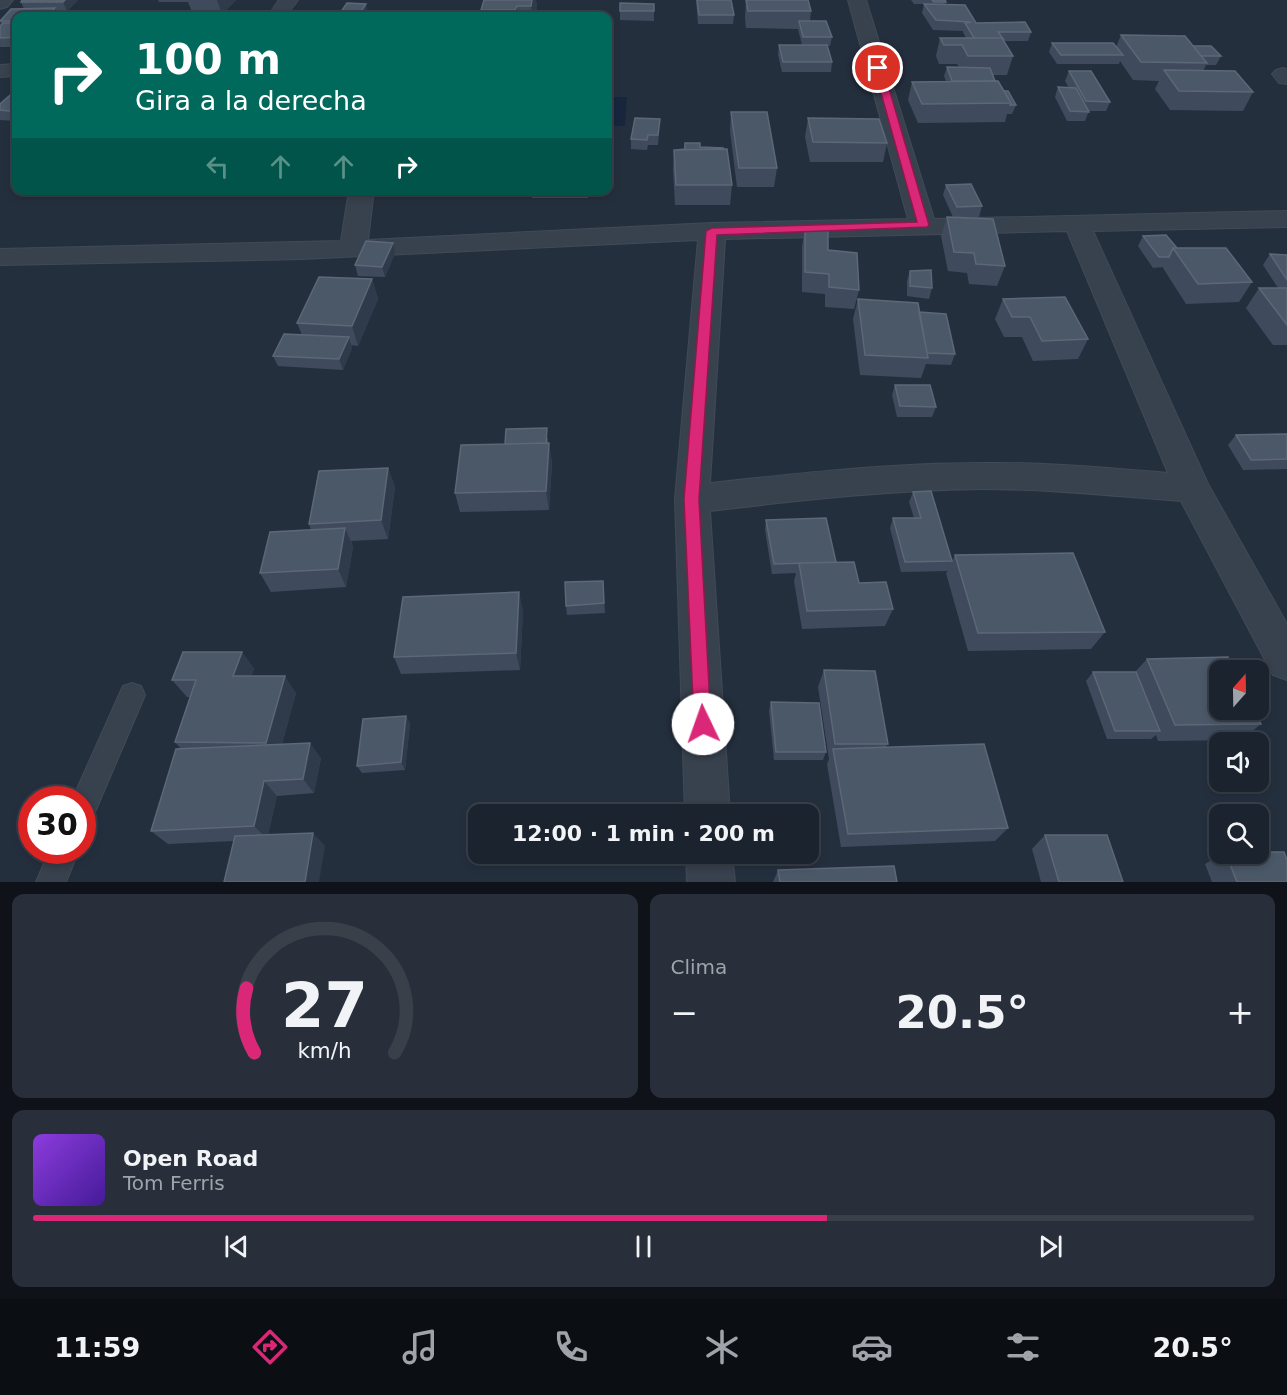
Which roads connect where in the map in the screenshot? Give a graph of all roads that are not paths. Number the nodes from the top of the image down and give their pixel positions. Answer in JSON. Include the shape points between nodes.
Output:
{"nodes":[{"id":1,"x":4,"y":0,"type":"edge"},
{"id":2,"x":290,"y":0,"type":"edge"},
{"id":3,"x":857,"y":0,"type":"edge"},
{"id":4,"x":0,"y":3,"type":"edge"},
{"id":5,"x":280,"y":12,"type":"edge"},
{"id":6,"x":361,"y":195,"type":"edge"},
{"id":7,"x":1287,"y":219,"type":"edge"},
{"id":8,"x":1076,"y":222,"type":"junction"},
{"id":9,"x":923,"y":225,"type":"junction"},
{"id":10,"x":712,"y":231,"type":"junction"},
{"id":11,"x":353,"y":249,"type":"junction"},
{"id":12,"x":0,"y":257,"type":"edge"},
{"id":13,"x":1192,"y":488,"type":"junction"},
{"id":14,"x":692,"y":499,"type":"junction"},
{"id":15,"x":1287,"y":662,"type":"edge"},
{"id":16,"x":132,"y":694,"type":"dead end"},
{"id":17,"x":92,"y":786,"type":"edge"},
{"id":18,"x":707,"y":804,"type":"edge"},
{"id":19,"x":58,"y":864,"type":"edge"},
{"id":20,"x":710,"y":864,"type":"edge"},
{"id":21,"x":51,"y":882,"type":"edge"},
{"id":22,"x":711,"y":882,"type":"edge"}],
"edges":[{"from":1,"to":4,"type":"street"},
{"from":2,"to":5,"type":"street"},
{"from":3,"to":9,"type":"street"},
{"from":6,"to":11,"type":"street"},
{"from":7,"to":8,"type":"street"},
{"from":8,"to":9,"type":"street"},
{"from":8,"to":13,"type":"street"},
{"from":9,"to":10,"type":"street"},
{"from":10,"to":11,"type":"street"},
{"from":10,"to":14,"type":"street"},
{"from":11,"to":12,"type":"street"},
{"from":13,"to":14,"type":"street","via":[[982,476],[887,479]]},
{"from":13,"to":15,"type":"street"},
{"from":14,"to":18,"type":"street"},
{"from":16,"to":17,"type":"lane"},
{"from":19,"to":21,"type":"lane"},
{"from":20,"to":22,"type":"street"}]}
